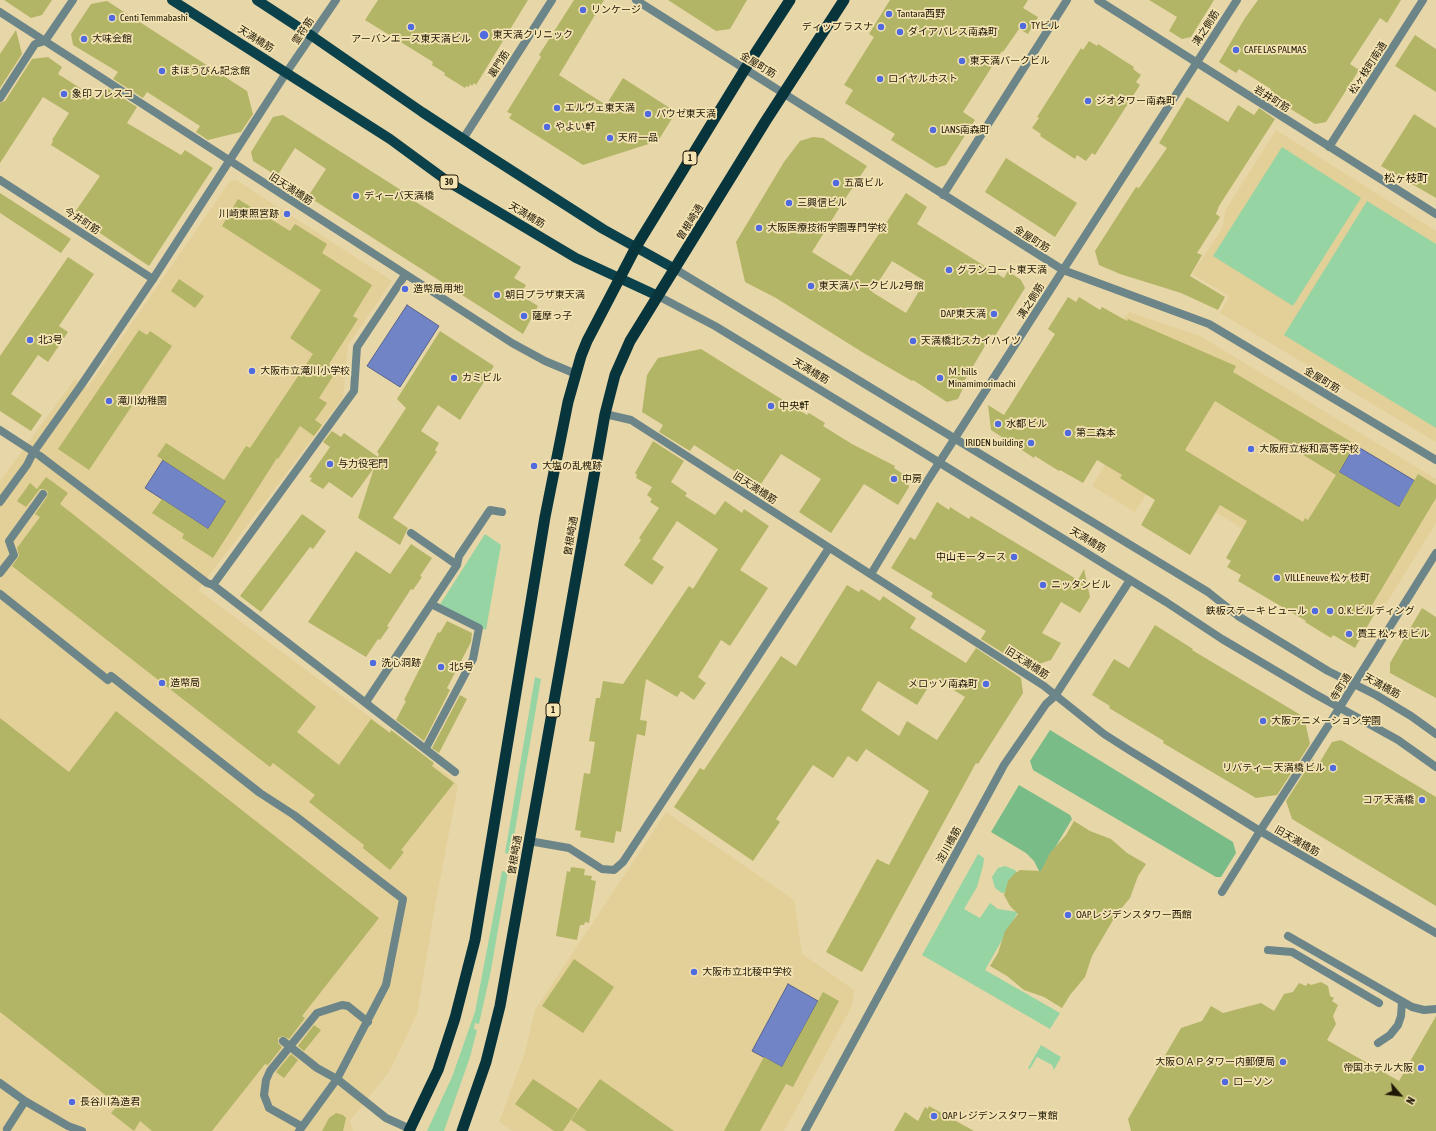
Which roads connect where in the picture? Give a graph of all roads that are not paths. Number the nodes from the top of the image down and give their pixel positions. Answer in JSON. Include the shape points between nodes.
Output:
{"nodes":[{"id":1,"x":73,"y":0,"type":"edge"},
{"id":2,"x":172,"y":0,"type":"edge"},
{"id":3,"x":257,"y":0,"type":"edge"},
{"id":4,"x":336,"y":0,"type":"edge"},
{"id":5,"x":552,"y":0,"type":"edge"},
{"id":6,"x":636,"y":0,"type":"edge"},
{"id":7,"x":790,"y":0,"type":"edge"},
{"id":8,"x":844,"y":0,"type":"edge"},
{"id":9,"x":1068,"y":0,"type":"edge"},
{"id":10,"x":1098,"y":0,"type":"edge"},
{"id":11,"x":1237,"y":0,"type":"edge"},
{"id":12,"x":1423,"y":0,"type":"edge"},
{"id":13,"x":0,"y":12,"type":"edge"},
{"id":14,"x":312,"y":36,"type":"junction"},
{"id":15,"x":45,"y":41,"type":"junction"},
{"id":16,"x":1196,"y":63,"type":"junction"},
{"id":17,"x":744,"y":68,"type":"junction"},
{"id":18,"x":286,"y":73,"type":"junction"},
{"id":19,"x":784,"y":93,"type":"junction"},
{"id":20,"x":0,"y":98,"type":"edge"},
{"id":21,"x":463,"y":139,"type":"junction"},
{"id":22,"x":1329,"y":147,"type":"junction"},
{"id":23,"x":230,"y":162,"type":"junction"},
{"id":24,"x":0,"y":180,"type":"edge"},
{"id":25,"x":943,"y":195,"type":"junction"},
{"id":26,"x":1436,"y":214,"type":"edge"},
{"id":27,"x":636,"y":247,"type":"junction"},
{"id":28,"x":675,"y":269,"type":"junction"},
{"id":29,"x":1063,"y":270,"type":"junction"},
{"id":30,"x":405,"y":275,"type":"junction"},
{"id":31,"x":152,"y":279,"type":"junction"},
{"id":32,"x":620,"y":280,"type":"junction"},
{"id":33,"x":658,"y":296,"type":"junction"},
{"id":34,"x":576,"y":374,"type":"junction"},
{"id":35,"x":605,"y":414,"type":"junction"},
{"id":36,"x":0,"y":430,"type":"edge"},
{"id":37,"x":954,"y":439,"type":"junction"},
{"id":38,"x":33,"y":453,"type":"junction"},
{"id":39,"x":1436,"y":460,"type":"edge"},
{"id":40,"x":939,"y":463,"type":"junction"},
{"id":41,"x":44,"y":494,"type":"dead end"},
{"id":42,"x":0,"y":502,"type":"edge"},
{"id":43,"x":502,"y":512,"type":"dead end"},
{"id":44,"x":411,"y":533,"type":"dead end"},
{"id":45,"x":829,"y":548,"type":"junction"},
{"id":46,"x":1436,"y":553,"type":"edge"},
{"id":47,"x":457,"y":565,"type":"junction"},
{"id":48,"x":0,"y":573,"type":"edge"},
{"id":49,"x":871,"y":574,"type":"junction"},
{"id":50,"x":1130,"y":580,"type":"junction"},
{"id":51,"x":213,"y":585,"type":"junction"},
{"id":52,"x":0,"y":594,"type":"edge"},
{"id":53,"x":431,"y":604,"type":"junction"},
{"id":54,"x":1354,"y":684,"type":"junction"},
{"id":55,"x":1055,"y":696,"type":"junction"},
{"id":56,"x":366,"y":702,"type":"junction"},
{"id":57,"x":1340,"y":707,"type":"junction"},
{"id":58,"x":1436,"y":734,"type":"edge"},
{"id":59,"x":426,"y":748,"type":"junction"},
{"id":60,"x":1436,"y":767,"type":"edge"},
{"id":61,"x":455,"y":772,"type":"dead end"},
{"id":62,"x":1260,"y":831,"type":"junction"},
{"id":63,"x":529,"y":840,"type":"junction"},
{"id":64,"x":1222,"y":892,"type":"dead end"},
{"id":65,"x":1436,"y":933,"type":"edge"},
{"id":66,"x":1288,"y":936,"type":"dead end"},
{"id":67,"x":1268,"y":950,"type":"dead end"},
{"id":68,"x":1402,"y":1002,"type":"junction"},
{"id":69,"x":1379,"y":1003,"type":"dead end"},
{"id":70,"x":1436,"y":1009,"type":"edge"},
{"id":71,"x":368,"y":1022,"type":"junction"},
{"id":72,"x":286,"y":1043,"type":"junction"},
{"id":73,"x":1378,"y":1043,"type":"dead end"},
{"id":74,"x":337,"y":1079,"type":"junction"},
{"id":75,"x":0,"y":1082,"type":"edge"},
{"id":76,"x":25,"y":1101,"type":"junction"},
{"id":77,"x":5,"y":1129,"type":"edge"},
{"id":78,"x":300,"y":1129,"type":"edge"},
{"id":79,"x":410,"y":1130,"type":"edge"},
{"id":80,"x":82,"y":1131,"type":"edge"},
{"id":81,"x":462,"y":1131,"type":"edge"},
{"id":82,"x":805,"y":1131,"type":"edge"}],
"edges":[{"from":1,"to":15,"type":"street"},
{"from":2,"to":18,"type":"main road","name":"天満橋筋","number":"30"},
{"from":3,"to":14,"type":"main road","name":"天満橋筋"},
{"from":4,"to":14,"type":"street","name":"霊符筋"},
{"from":5,"to":21,"type":"street","name":"裏門筋"},
{"from":6,"to":17,"type":"street","name":"金屋町筋"},
{"from":7,"to":17,"type":"highway","number":"1"},
{"from":8,"to":19,"type":"highway","name":"曽根崎通","number":"1"},
{"from":9,"to":25,"type":"street"},
{"from":10,"to":16,"type":"street","name":"岩井町筋"},
{"from":11,"to":16,"type":"street","name":"溝之側筋"},
{"from":12,"to":22,"type":"street","name":"松ヶ枝町南通"},
{"from":13,"to":15,"type":"street","name":"旧天満橋筋"},
{"from":14,"to":18,"type":"street","name":"霊符筋"},
{"from":14,"to":21,"type":"main road","name":"天満橋筋"},
{"from":15,"to":20,"type":"street","via":[[35,44]]},
{"from":15,"to":23,"type":"street","name":"旧天満橋筋"},
{"from":16,"to":22,"type":"street","name":"岩井町筋"},
{"from":16,"to":29,"type":"street","name":"溝之側筋"},
{"from":17,"to":19,"type":"street","name":"金屋町筋"},
{"from":17,"to":27,"type":"highway","number":"1"},
{"from":18,"to":23,"type":"street","name":"霊符筋"},
{"from":18,"to":32,"type":"main road","name":"天満橋筋","number":"30","via":[[390,139],[450,183],[576,258]]},
{"from":19,"to":25,"type":"street","name":"金屋町筋"},
{"from":19,"to":28,"type":"highway","name":"曽根崎通","number":"1"},
{"from":21,"to":27,"type":"main road","name":"天満橋筋","via":[[603,229]]},
{"from":22,"to":26,"type":"street","name":"岩井町筋"},
{"from":23,"to":30,"type":"street","name":"旧天満橋筋"},
{"from":23,"to":31,"type":"street","name":"霊符筋"},
{"from":24,"to":31,"type":"street","name":"今井町筋"},
{"from":25,"to":29,"type":"street","name":"金屋町筋"},
{"from":27,"to":28,"type":"main road","name":"天満橋筋"},
{"from":27,"to":32,"type":"highway","number":"1"},
{"from":28,"to":33,"type":"highway","name":"曽根崎通","number":"1"},
{"from":28,"to":37,"type":"street","name":"天満橋筋"},
{"from":29,"to":37,"type":"street","name":"溝之側筋"},
{"from":29,"to":39,"type":"street","name":"金屋町筋","via":[[1209,324]]},
{"from":30,"to":34,"type":"street","name":"旧天満橋筋","via":[[512,343],[545,362]]},
{"from":30,"to":51,"type":"street","via":[[357,347],[354,391]]},
{"from":31,"to":38,"type":"street","name":"霊符筋"},
{"from":32,"to":33,"type":"main road","name":"天満橋筋","number":"30"},
{"from":32,"to":34,"type":"highway","number":"1","via":[[587,341]]},
{"from":33,"to":35,"type":"highway","name":"曽根崎通","number":"1","via":[[630,341],[615,375]]},
{"from":33,"to":40,"type":"street","name":"天満橋筋","via":[[715,326]]},
{"from":34,"to":79,"type":"highway","number":"1","via":[[545,517],[475,940],[455,1018],[438,1070]]},
{"from":35,"to":45,"type":"street","name":"旧天満橋筋","via":[[631,420]]},
{"from":35,"to":63,"type":"highway","name":"曽根崎通","number":"1"},
{"from":36,"to":38,"type":"street"},
{"from":37,"to":40,"type":"street","name":"溝之側筋"},
{"from":37,"to":54,"type":"street","name":"天満橋筋","via":[[1208,592],[1238,616],[1275,639]]},
{"from":38,"to":42,"type":"street","name":"霊符筋"},
{"from":38,"to":51,"type":"street"},
{"from":40,"to":49,"type":"street","name":"溝之側筋"},
{"from":40,"to":50,"type":"street","name":"天満橋筋"},
{"from":41,"to":48,"type":"street","via":[[9,541],[14,555]]},
{"from":43,"to":47,"type":"street","via":[[490,510],[459,556]]},
{"from":44,"to":47,"type":"street"},
{"from":45,"to":49,"type":"street","name":"旧天満橋筋"},
{"from":45,"to":63,"type":"street","via":[[623,862],[614,870],[602,869],[569,848]]},
{"from":46,"to":54,"type":"street","name":"寺町通"},
{"from":47,"to":53,"type":"street"},
{"from":49,"to":55,"type":"street","name":"旧天満橋筋","via":[[1044,686]]},
{"from":50,"to":55,"type":"street","name":"淀川橋筋"},
{"from":50,"to":57,"type":"street","name":"天満橋筋","via":[[1222,639]]},
{"from":51,"to":56,"type":"street"},
{"from":52,"to":71,"type":"street","via":[[108,680],[111,676],[260,793],[294,815],[403,899],[386,985]]},
{"from":53,"to":56,"type":"street"},
{"from":53,"to":59,"type":"street","via":[[479,628],[473,659]]},
{"from":54,"to":57,"type":"street","name":"寺町通"},
{"from":54,"to":58,"type":"street","name":"天満橋筋","via":[[1411,716]]},
{"from":55,"to":62,"type":"street","name":"旧天満橋筋","via":[[1128,750]]},
{"from":55,"to":82,"type":"street","name":"淀川橋筋","via":[[1046,704],[1004,765]]},
{"from":56,"to":59,"type":"street"},
{"from":57,"to":60,"type":"street","name":"天満橋筋","via":[[1398,740]]},
{"from":57,"to":62,"type":"street","name":"寺町通"},
{"from":59,"to":61,"type":"street"},
{"from":62,"to":64,"type":"street","name":"寺町通"},
{"from":62,"to":65,"type":"street","name":"旧天満橋筋"},
{"from":63,"to":81,"type":"highway","name":"曽根崎通","number":"1","via":[[500,1006],[486,1062]]},
{"from":66,"to":68,"type":"street"},
{"from":67,"to":69,"type":"street","via":[[1292,952]]},
{"from":68,"to":70,"type":"street","via":[[1418,1009]]},
{"from":68,"to":73,"type":"street","via":[[1398,1025],[1390,1035]]},
{"from":71,"to":72,"type":"street","via":[[348,1006],[332,1006],[316,1013]]},
{"from":71,"to":74,"type":"street"},
{"from":72,"to":74,"type":"street","via":[[317,1068]]},
{"from":72,"to":78,"type":"street","via":[[266,1080],[264,1094],[269,1108]]},
{"from":74,"to":78,"type":"street"},
{"from":74,"to":79,"type":"street","via":[[386,1118]]},
{"from":75,"to":76,"type":"street"},
{"from":76,"to":77,"type":"street"},
{"from":76,"to":80,"type":"street","via":[[68,1126]]}]}
